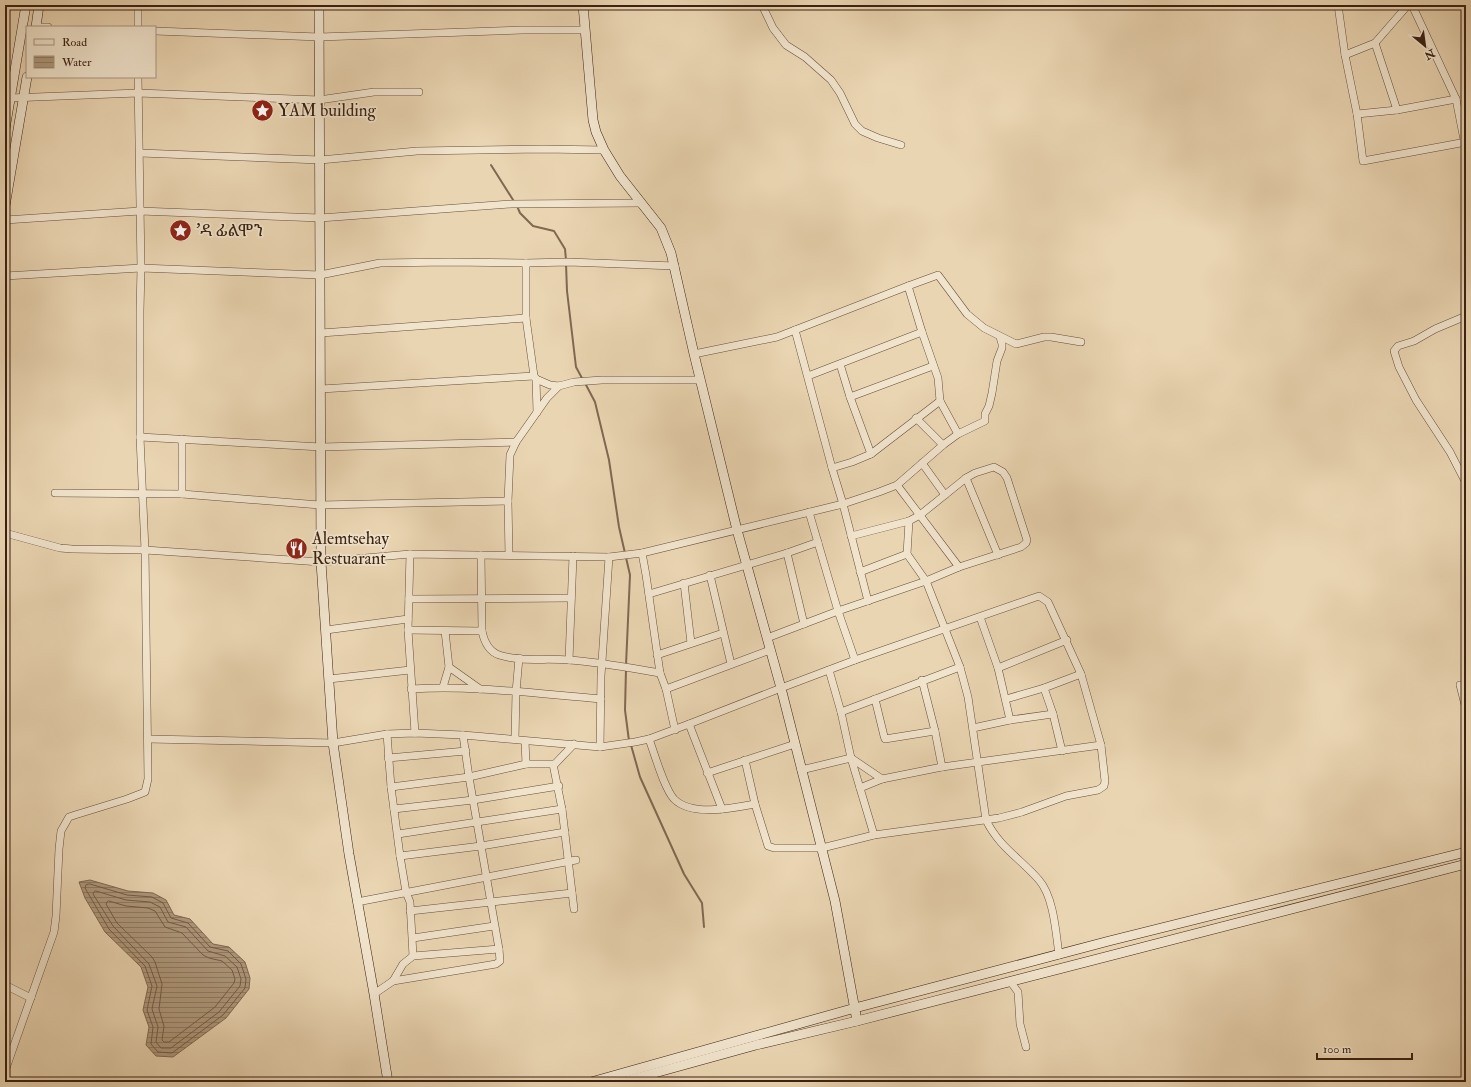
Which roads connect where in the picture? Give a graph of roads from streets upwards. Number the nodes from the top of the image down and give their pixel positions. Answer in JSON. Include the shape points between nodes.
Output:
{"nodes":[{"id":1,"x":26,"y":5,"type":"edge"},
{"id":2,"x":39,"y":5,"type":"edge"},
{"id":3,"x":138,"y":5,"type":"edge"},
{"id":4,"x":319,"y":5,"type":"edge"},
{"id":5,"x":583,"y":5,"type":"edge"},
{"id":6,"x":762,"y":5,"type":"edge"},
{"id":7,"x":1338,"y":5,"type":"edge"},
{"id":8,"x":1408,"y":5,"type":"edge"},
{"id":9,"x":1412,"y":5,"type":"edge"},
{"id":10,"x":36,"y":26,"type":"edge"},
{"id":11,"x":138,"y":26,"type":"edge"},
{"id":12,"x":585,"y":30,"type":"junction"},
{"id":13,"x":156,"y":31,"type":"edge"},
{"id":14,"x":319,"y":37,"type":"junction"},
{"id":15,"x":1375,"y":43,"type":"junction"},
{"id":16,"x":1345,"y":55,"type":"junction"},
{"id":17,"x":28,"y":78,"type":"edge"},
{"id":18,"x":138,"y":78,"type":"edge"},
{"id":19,"x":419,"y":92,"type":"dead end"},
{"id":20,"x":138,"y":93,"type":"junction"},
{"id":21,"x":24,"y":96,"type":"junction"},
{"id":22,"x":10,"y":98,"type":"junction"},
{"id":23,"x":1456,"y":99,"type":"junction"},
{"id":24,"x":319,"y":100,"type":"junction"},
{"id":25,"x":1397,"y":110,"type":"junction"},
{"id":26,"x":1357,"y":114,"type":"junction"},
{"id":27,"x":5,"y":129,"type":"edge"},
{"id":28,"x":1465,"y":142,"type":"edge"},
{"id":29,"x":901,"y":145,"type":"dead end"},
{"id":30,"x":604,"y":150,"type":"junction"},
{"id":31,"x":1466,"y":150,"type":"edge"},
{"id":32,"x":140,"y":153,"type":"junction"},
{"id":33,"x":320,"y":160,"type":"junction"},
{"id":34,"x":640,"y":203,"type":"junction"},
{"id":35,"x":5,"y":206,"type":"edge"},
{"id":36,"x":140,"y":211,"type":"junction"},
{"id":37,"x":320,"y":218,"type":"junction"},
{"id":38,"x":5,"y":220,"type":"edge"},
{"id":39,"x":526,"y":263,"type":"junction"},
{"id":40,"x":675,"y":266,"type":"junction"},
{"id":41,"x":141,"y":268,"type":"junction"},
{"id":42,"x":320,"y":275,"type":"junction"},
{"id":43,"x":5,"y":276,"type":"edge"},
{"id":44,"x":908,"y":286,"type":"junction"},
{"id":45,"x":1466,"y":316,"type":"edge"},
{"id":46,"x":526,"y":318,"type":"junction"},
{"id":47,"x":794,"y":330,"type":"junction"},
{"id":48,"x":922,"y":332,"type":"junction"},
{"id":49,"x":321,"y":333,"type":"junction"},
{"id":50,"x":1000,"y":336,"type":"junction"},
{"id":51,"x":1081,"y":342,"type":"dead end"},
{"id":52,"x":694,"y":354,"type":"junction"},
{"id":53,"x":840,"y":364,"type":"junction"},
{"id":54,"x":933,"y":366,"type":"junction"},
{"id":55,"x":808,"y":376,"type":"junction"},
{"id":56,"x":535,"y":378,"type":"junction"},
{"id":57,"x":700,"y":380,"type":"junction"},
{"id":58,"x":558,"y":386,"type":"junction"},
{"id":59,"x":321,"y":389,"type":"junction"},
{"id":60,"x":850,"y":397,"type":"junction"},
{"id":61,"x":940,"y":402,"type":"junction"},
{"id":62,"x":537,"y":412,"type":"junction"},
{"id":63,"x":916,"y":418,"type":"junction"},
{"id":64,"x":958,"y":434,"type":"junction"},
{"id":65,"x":140,"y":437,"type":"junction"},
{"id":66,"x":182,"y":439,"type":"junction"},
{"id":67,"x":516,"y":442,"type":"junction"},
{"id":68,"x":943,"y":445,"type":"junction"},
{"id":69,"x":321,"y":447,"type":"junction"},
{"id":70,"x":871,"y":454,"type":"junction"},
{"id":71,"x":922,"y":463,"type":"junction"},
{"id":72,"x":832,"y":468,"type":"junction"},
{"id":73,"x":966,"y":478,"type":"junction"},
{"id":74,"x":1466,"y":483,"type":"edge"},
{"id":75,"x":897,"y":485,"type":"junction"},
{"id":76,"x":55,"y":493,"type":"dead end"},
{"id":77,"x":143,"y":494,"type":"junction"},
{"id":78,"x":182,"y":494,"type":"junction"},
{"id":79,"x":944,"y":495,"type":"junction"},
{"id":80,"x":508,"y":501,"type":"junction"},
{"id":81,"x":843,"y":504,"type":"junction"},
{"id":82,"x":320,"y":505,"type":"junction"},
{"id":83,"x":809,"y":512,"type":"junction"},
{"id":84,"x":920,"y":515,"type":"junction"},
{"id":85,"x":910,"y":521,"type":"junction"},
{"id":86,"x":737,"y":530,"type":"junction"},
{"id":87,"x":5,"y":533,"type":"edge"},
{"id":88,"x":851,"y":536,"type":"junction"},
{"id":89,"x":818,"y":542,"type":"junction"},
{"id":90,"x":145,"y":550,"type":"junction"},
{"id":91,"x":642,"y":553,"type":"junction"},
{"id":92,"x":787,"y":553,"type":"junction"},
{"id":93,"x":410,"y":554,"type":"junction"},
{"id":94,"x":907,"y":554,"type":"junction"},
{"id":95,"x":481,"y":555,"type":"junction"},
{"id":96,"x":510,"y":555,"type":"junction"},
{"id":97,"x":998,"y":555,"type":"junction"},
{"id":98,"x":573,"y":556,"type":"junction"},
{"id":99,"x":609,"y":557,"type":"junction"},
{"id":100,"x":321,"y":562,"type":"junction"},
{"id":101,"x":747,"y":564,"type":"junction"},
{"id":102,"x":959,"y":567,"type":"junction"},
{"id":103,"x":860,"y":572,"type":"junction"},
{"id":104,"x":710,"y":575,"type":"junction"},
{"id":105,"x":926,"y":581,"type":"junction"},
{"id":106,"x":684,"y":583,"type":"junction"},
{"id":107,"x":649,"y":594,"type":"junction"},
{"id":108,"x":483,"y":598,"type":"junction"},
{"id":109,"x":571,"y":598,"type":"junction"},
{"id":110,"x":409,"y":599,"type":"junction"},
{"id":111,"x":868,"y":601,"type":"junction"},
{"id":112,"x":838,"y":611,"type":"junction"},
{"id":113,"x":980,"y":617,"type":"junction"},
{"id":114,"x":408,"y":619,"type":"junction"},
{"id":115,"x":804,"y":624,"type":"junction"},
{"id":116,"x":326,"y":630,"type":"junction"},
{"id":117,"x":408,"y":630,"type":"junction"},
{"id":118,"x":945,"y":630,"type":"junction"},
{"id":119,"x":482,"y":631,"type":"junction"},
{"id":120,"x":445,"y":632,"type":"junction"},
{"id":121,"x":723,"y":633,"type":"junction"},
{"id":122,"x":767,"y":638,"type":"junction"},
{"id":123,"x":1066,"y":640,"type":"junction"},
{"id":124,"x":691,"y":643,"type":"junction"},
{"id":125,"x":770,"y":650,"type":"junction"},
{"id":126,"x":657,"y":655,"type":"junction"},
{"id":127,"x":519,"y":658,"type":"junction"},
{"id":128,"x":570,"y":660,"type":"junction"},
{"id":129,"x":855,"y":660,"type":"junction"},
{"id":130,"x":602,"y":664,"type":"junction"},
{"id":131,"x":731,"y":664,"type":"junction"},
{"id":132,"x":449,"y":667,"type":"junction"},
{"id":133,"x":960,"y":667,"type":"junction"},
{"id":134,"x":998,"y":668,"type":"junction"},
{"id":135,"x":410,"y":670,"type":"junction"},
{"id":136,"x":829,"y":670,"type":"junction"},
{"id":137,"x":660,"y":673,"type":"junction"},
{"id":138,"x":1081,"y":674,"type":"junction"},
{"id":139,"x":329,"y":679,"type":"junction"},
{"id":140,"x":922,"y":680,"type":"junction"},
{"id":141,"x":1460,"y":686,"type":"dead end"},
{"id":142,"x":444,"y":687,"type":"junction"},
{"id":143,"x":781,"y":688,"type":"junction"},
{"id":144,"x":1044,"y":688,"type":"junction"},
{"id":145,"x":411,"y":689,"type":"junction"},
{"id":146,"x":480,"y":689,"type":"junction"},
{"id":147,"x":666,"y":689,"type":"junction"},
{"id":148,"x":516,"y":692,"type":"junction"},
{"id":149,"x":601,"y":699,"type":"junction"},
{"id":150,"x":875,"y":699,"type":"junction"},
{"id":151,"x":1006,"y":699,"type":"junction"},
{"id":152,"x":1466,"y":710,"type":"edge"},
{"id":153,"x":841,"y":712,"type":"junction"},
{"id":154,"x":1053,"y":714,"type":"junction"},
{"id":155,"x":1010,"y":720,"type":"junction"},
{"id":156,"x":1466,"y":720,"type":"edge"},
{"id":157,"x":689,"y":724,"type":"junction"},
{"id":158,"x":973,"y":728,"type":"junction"},
{"id":159,"x":675,"y":730,"type":"junction"},
{"id":160,"x":936,"y":731,"type":"junction"},
{"id":161,"x":415,"y":733,"type":"junction"},
{"id":162,"x":387,"y":734,"type":"junction"},
{"id":163,"x":463,"y":735,"type":"junction"},
{"id":164,"x":148,"y":739,"type":"junction"},
{"id":165,"x":515,"y":739,"type":"junction"},
{"id":166,"x":649,"y":740,"type":"junction"},
{"id":167,"x":525,"y":741,"type":"junction"},
{"id":168,"x":333,"y":744,"type":"junction"},
{"id":169,"x":574,"y":744,"type":"junction"},
{"id":170,"x":795,"y":744,"type":"junction"},
{"id":171,"x":1101,"y":745,"type":"junction"},
{"id":172,"x":600,"y":747,"type":"junction"},
{"id":173,"x":466,"y":751,"type":"junction"},
{"id":174,"x":1062,"y":751,"type":"junction"},
{"id":175,"x":388,"y":758,"type":"junction"},
{"id":176,"x":851,"y":758,"type":"junction"},
{"id":177,"x":745,"y":760,"type":"junction"},
{"id":178,"x":976,"y":762,"type":"junction"},
{"id":179,"x":526,"y":764,"type":"junction"},
{"id":180,"x":554,"y":765,"type":"junction"},
{"id":181,"x":942,"y":767,"type":"junction"},
{"id":182,"x":802,"y":770,"type":"junction"},
{"id":183,"x":707,"y":773,"type":"junction"},
{"id":184,"x":469,"y":777,"type":"junction"},
{"id":185,"x":882,"y":779,"type":"junction"},
{"id":186,"x":559,"y":786,"type":"junction"},
{"id":187,"x":390,"y":787,"type":"junction"},
{"id":188,"x":860,"y":788,"type":"junction"},
{"id":189,"x":473,"y":800,"type":"junction"},
{"id":190,"x":755,"y":804,"type":"junction"},
{"id":191,"x":394,"y":809,"type":"junction"},
{"id":192,"x":562,"y":809,"type":"junction"},
{"id":193,"x":722,"y":809,"type":"junction"},
{"id":194,"x":986,"y":820,"type":"junction"},
{"id":195,"x":476,"y":821,"type":"junction"},
{"id":196,"x":565,"y":832,"type":"junction"},
{"id":197,"x":398,"y":834,"type":"junction"},
{"id":198,"x":874,"y":835,"type":"junction"},
{"id":199,"x":481,"y":846,"type":"junction"},
{"id":200,"x":822,"y":848,"type":"junction"},
{"id":201,"x":1466,"y":852,"type":"edge"},
{"id":202,"x":400,"y":856,"type":"junction"},
{"id":203,"x":576,"y":860,"type":"dead end"},
{"id":204,"x":568,"y":862,"type":"junction"},
{"id":205,"x":1466,"y":864,"type":"edge"},
{"id":206,"x":1382,"y":874,"type":"junction"},
{"id":207,"x":486,"y":877,"type":"junction"},
{"id":208,"x":1386,"y":885,"type":"junction"},
{"id":209,"x":406,"y":892,"type":"junction"},
{"id":210,"x":572,"y":893,"type":"junction"},
{"id":211,"x":356,"y":902,"type":"junction"},
{"id":212,"x":491,"y":903,"type":"junction"},
{"id":213,"x":574,"y":909,"type":"dead end"},
{"id":214,"x":410,"y":911,"type":"junction"},
{"id":215,"x":494,"y":926,"type":"junction"},
{"id":216,"x":413,"y":938,"type":"junction"},
{"id":217,"x":499,"y":949,"type":"junction"},
{"id":218,"x":1059,"y":955,"type":"junction"},
{"id":219,"x":413,"y":956,"type":"junction"},
{"id":220,"x":392,"y":981,"type":"junction"},
{"id":221,"x":1010,"y":981,"type":"junction"},
{"id":222,"x":5,"y":985,"type":"edge"},
{"id":223,"x":374,"y":994,"type":"junction"},
{"id":224,"x":31,"y":998,"type":"junction"},
{"id":225,"x":855,"y":1008,"type":"junction"},
{"id":226,"x":857,"y":1021,"type":"junction"},
{"id":227,"x":1026,"y":1047,"type":"dead end"},
{"id":228,"x":656,"y":1068,"type":"junction"},
{"id":229,"x":5,"y":1071,"type":"edge"},
{"id":230,"x":388,"y":1082,"type":"edge"},
{"id":231,"x":591,"y":1082,"type":"edge"},
{"id":232,"x":622,"y":1082,"type":"edge"}],
"edges":[{"from":1,"to":22,"type":"street"},
{"from":2,"to":10,"type":"street"},
{"from":3,"to":11,"type":"street"},
{"from":4,"to":14,"type":"street"},
{"from":5,"to":12,"type":"street"},
{"from":6,"to":29,"type":"street","via":[[773,28],[786,45],[805,57],[831,80],[840,92],[855,124],[862,131]]},
{"from":7,"to":16,"type":"street"},
{"from":8,"to":15,"type":"street"},
{"from":9,"to":23,"type":"street"},
{"from":12,"to":14,"type":"street"},
{"from":12,"to":30,"type":"street","via":[[593,120]]},
{"from":13,"to":14,"type":"street"},
{"from":14,"to":24,"type":"street"},
{"from":15,"to":16,"type":"street"},
{"from":15,"to":25,"type":"street"},
{"from":16,"to":26,"type":"street"},
{"from":17,"to":21,"type":"street"},
{"from":18,"to":20,"type":"street"},
{"from":19,"to":24,"type":"street","via":[[374,92]]},
{"from":20,"to":21,"type":"street"},
{"from":20,"to":24,"type":"street"},
{"from":20,"to":32,"type":"street"},
{"from":21,"to":22,"type":"street"},
{"from":21,"to":35,"type":"street"},
{"from":22,"to":27,"type":"street"},
{"from":23,"to":25,"type":"street"},
{"from":23,"to":28,"type":"street"},
{"from":24,"to":33,"type":"street"},
{"from":25,"to":26,"type":"street"},
{"from":26,"to":28,"type":"street","via":[[1362,162]]},
{"from":28,"to":31,"type":"street"},
{"from":30,"to":33,"type":"street","via":[[417,151]]},
{"from":30,"to":34,"type":"street"},
{"from":32,"to":33,"type":"street"},
{"from":32,"to":36,"type":"street"},
{"from":33,"to":37,"type":"street"},
{"from":34,"to":37,"type":"street","via":[[511,204]]},
{"from":34,"to":40,"type":"street","via":[[660,228]]},
{"from":36,"to":37,"type":"street"},
{"from":36,"to":38,"type":"street"},
{"from":36,"to":41,"type":"street"},
{"from":37,"to":42,"type":"street"},
{"from":39,"to":40,"type":"street"},
{"from":39,"to":42,"type":"street","via":[[380,263]]},
{"from":39,"to":46,"type":"street"},
{"from":40,"to":52,"type":"street"},
{"from":41,"to":42,"type":"street"},
{"from":41,"to":43,"type":"street"},
{"from":41,"to":65,"type":"street"},
{"from":42,"to":49,"type":"street"},
{"from":44,"to":47,"type":"street"},
{"from":44,"to":48,"type":"street"},
{"from":44,"to":50,"type":"street","via":[[938,275],[967,314],[984,328]]},
{"from":45,"to":74,"type":"street","via":[[1435,328],[1414,341],[1396,347],[1394,351],[1416,400],[1450,452]]},
{"from":46,"to":49,"type":"street"},
{"from":46,"to":56,"type":"street"},
{"from":47,"to":52,"type":"street"},
{"from":47,"to":55,"type":"street"},
{"from":48,"to":53,"type":"street"},
{"from":48,"to":54,"type":"street"},
{"from":49,"to":59,"type":"street"},
{"from":50,"to":51,"type":"street","via":[[1019,345],[1044,337]]},
{"from":50,"to":64,"type":"street","via":[[1002,348],[997,360],[985,421]]},
{"from":52,"to":57,"type":"street"},
{"from":53,"to":55,"type":"street"},
{"from":53,"to":60,"type":"street"},
{"from":54,"to":60,"type":"street"},
{"from":54,"to":61,"type":"street","via":[[938,378]]},
{"from":55,"to":72,"type":"street"},
{"from":56,"to":58,"type":"street"},
{"from":56,"to":59,"type":"street"},
{"from":56,"to":62,"type":"street"},
{"from":57,"to":58,"type":"street","via":[[602,380]]},
{"from":57,"to":86,"type":"street"},
{"from":58,"to":62,"type":"street"},
{"from":59,"to":69,"type":"street"},
{"from":60,"to":70,"type":"street"},
{"from":61,"to":63,"type":"street"},
{"from":61,"to":64,"type":"street"},
{"from":62,"to":67,"type":"street"},
{"from":63,"to":68,"type":"street"},
{"from":63,"to":70,"type":"street"},
{"from":64,"to":68,"type":"street"},
{"from":65,"to":66,"type":"street"},
{"from":65,"to":77,"type":"street"},
{"from":66,"to":69,"type":"street"},
{"from":66,"to":78,"type":"street"},
{"from":67,"to":69,"type":"street"},
{"from":67,"to":80,"type":"street","via":[[510,455]]},
{"from":68,"to":71,"type":"street"},
{"from":69,"to":82,"type":"street"},
{"from":70,"to":72,"type":"street"},
{"from":71,"to":75,"type":"street"},
{"from":71,"to":79,"type":"street"},
{"from":72,"to":81,"type":"street"},
{"from":73,"to":79,"type":"street"},
{"from":73,"to":97,"type":"street"},
{"from":73,"to":97,"type":"street","via":[[994,467],[1007,478],[1027,540],[1024,545]]},
{"from":75,"to":81,"type":"street"},
{"from":75,"to":84,"type":"street"},
{"from":76,"to":77,"type":"street"},
{"from":77,"to":78,"type":"street"},
{"from":77,"to":90,"type":"street"},
{"from":78,"to":82,"type":"street"},
{"from":79,"to":84,"type":"street"},
{"from":80,"to":82,"type":"street"},
{"from":80,"to":96,"type":"street"},
{"from":81,"to":83,"type":"street"},
{"from":81,"to":88,"type":"street"},
{"from":82,"to":100,"type":"street"},
{"from":83,"to":86,"type":"street"},
{"from":83,"to":89,"type":"street"},
{"from":84,"to":85,"type":"street"},
{"from":84,"to":102,"type":"street"},
{"from":85,"to":88,"type":"street"},
{"from":85,"to":94,"type":"street"},
{"from":86,"to":91,"type":"street"},
{"from":86,"to":101,"type":"street"},
{"from":87,"to":90,"type":"street","via":[[60,548]]},
{"from":88,"to":103,"type":"street"},
{"from":89,"to":92,"type":"street"},
{"from":89,"to":112,"type":"street"},
{"from":90,"to":100,"type":"street"},
{"from":90,"to":164,"type":"street"},
{"from":91,"to":99,"type":"street"},
{"from":91,"to":107,"type":"street"},
{"from":92,"to":101,"type":"street"},
{"from":92,"to":115,"type":"street"},
{"from":93,"to":95,"type":"street"},
{"from":93,"to":100,"type":"street"},
{"from":93,"to":110,"type":"street"},
{"from":94,"to":103,"type":"street"},
{"from":94,"to":105,"type":"street"},
{"from":95,"to":96,"type":"street"},
{"from":95,"to":108,"type":"street"},
{"from":96,"to":98,"type":"street"},
{"from":97,"to":102,"type":"street"},
{"from":98,"to":99,"type":"street"},
{"from":98,"to":109,"type":"street"},
{"from":99,"to":130,"type":"street"},
{"from":100,"to":116,"type":"street"},
{"from":101,"to":104,"type":"street"},
{"from":101,"to":122,"type":"street"},
{"from":102,"to":105,"type":"street"},
{"from":103,"to":111,"type":"street"},
{"from":104,"to":106,"type":"street"},
{"from":104,"to":121,"type":"street"},
{"from":105,"to":111,"type":"street"},
{"from":105,"to":118,"type":"street"},
{"from":106,"to":107,"type":"street"},
{"from":106,"to":124,"type":"street"},
{"from":107,"to":126,"type":"street"},
{"from":108,"to":109,"type":"street"},
{"from":108,"to":110,"type":"street"},
{"from":108,"to":119,"type":"street"},
{"from":109,"to":128,"type":"street"},
{"from":110,"to":114,"type":"street"},
{"from":111,"to":112,"type":"street"},
{"from":112,"to":115,"type":"street"},
{"from":112,"to":129,"type":"street"},
{"from":113,"to":118,"type":"street"},
{"from":113,"to":123,"type":"street","via":[[1039,596],[1048,602]]},
{"from":113,"to":134,"type":"street"},
{"from":114,"to":116,"type":"street"},
{"from":114,"to":117,"type":"street"},
{"from":115,"to":122,"type":"street"},
{"from":116,"to":139,"type":"street"},
{"from":117,"to":120,"type":"street"},
{"from":117,"to":135,"type":"street"},
{"from":118,"to":129,"type":"street"},
{"from":118,"to":133,"type":"street"},
{"from":119,"to":120,"type":"street"},
{"from":119,"to":127,"type":"street","via":[[484,642],[493,652]]},
{"from":120,"to":132,"type":"street"},
{"from":121,"to":124,"type":"street"},
{"from":121,"to":131,"type":"street"},
{"from":122,"to":125,"type":"street"},
{"from":123,"to":134,"type":"street"},
{"from":123,"to":138,"type":"street"},
{"from":124,"to":126,"type":"street"},
{"from":125,"to":131,"type":"street"},
{"from":125,"to":143,"type":"street"},
{"from":126,"to":137,"type":"street"},
{"from":127,"to":128,"type":"street"},
{"from":127,"to":148,"type":"street"},
{"from":128,"to":130,"type":"street"},
{"from":129,"to":136,"type":"street"},
{"from":130,"to":137,"type":"street"},
{"from":130,"to":149,"type":"street"},
{"from":131,"to":147,"type":"street"},
{"from":132,"to":142,"type":"street"},
{"from":132,"to":146,"type":"street"},
{"from":133,"to":140,"type":"street"},
{"from":133,"to":158,"type":"street"},
{"from":134,"to":151,"type":"street"},
{"from":135,"to":139,"type":"street"},
{"from":135,"to":145,"type":"street"},
{"from":136,"to":143,"type":"street"},
{"from":136,"to":153,"type":"street"},
{"from":137,"to":147,"type":"street"},
{"from":138,"to":144,"type":"street"},
{"from":138,"to":171,"type":"street"},
{"from":139,"to":168,"type":"street"},
{"from":140,"to":150,"type":"street"},
{"from":140,"to":160,"type":"street"},
{"from":141,"to":152,"type":"street"},
{"from":142,"to":145,"type":"street"},
{"from":142,"to":146,"type":"street"},
{"from":143,"to":157,"type":"street"},
{"from":143,"to":170,"type":"street"},
{"from":144,"to":151,"type":"street"},
{"from":144,"to":154,"type":"street"},
{"from":145,"to":161,"type":"street"},
{"from":146,"to":148,"type":"street"},
{"from":147,"to":159,"type":"street"},
{"from":148,"to":149,"type":"street"},
{"from":148,"to":165,"type":"street"},
{"from":149,"to":172,"type":"street"},
{"from":150,"to":153,"type":"street"},
{"from":150,"to":160,"type":"street","via":[[885,739]]},
{"from":151,"to":155,"type":"street"},
{"from":152,"to":156,"type":"street"},
{"from":153,"to":176,"type":"street"},
{"from":154,"to":155,"type":"street"},
{"from":154,"to":174,"type":"street"},
{"from":155,"to":158,"type":"street"},
{"from":157,"to":159,"type":"street"},
{"from":157,"to":183,"type":"street"},
{"from":158,"to":178,"type":"street"},
{"from":159,"to":166,"type":"street"},
{"from":160,"to":181,"type":"street"},
{"from":161,"to":162,"type":"street"},
{"from":161,"to":163,"type":"street"},
{"from":162,"to":168,"type":"street"},
{"from":162,"to":175,"type":"street"},
{"from":163,"to":165,"type":"street"},
{"from":163,"to":173,"type":"street"},
{"from":164,"to":168,"type":"street"},
{"from":164,"to":224,"type":"street","via":[[148,779],[145,792],[75,814],[69,817],[61,831],[54,932]]},
{"from":165,"to":167,"type":"street"},
{"from":166,"to":172,"type":"street"},
{"from":166,"to":193,"type":"street","via":[[674,799],[687,806],[704,810]]},
{"from":167,"to":169,"type":"street"},
{"from":167,"to":179,"type":"street"},
{"from":168,"to":211,"type":"street"},
{"from":169,"to":172,"type":"street"},
{"from":169,"to":180,"type":"street"},
{"from":170,"to":177,"type":"street"},
{"from":170,"to":182,"type":"street"},
{"from":171,"to":174,"type":"street"},
{"from":171,"to":194,"type":"street","via":[[1106,781],[1098,790],[1066,796],[1022,812]]},
{"from":173,"to":175,"type":"street"},
{"from":173,"to":184,"type":"street"},
{"from":174,"to":178,"type":"street"},
{"from":175,"to":187,"type":"street"},
{"from":176,"to":182,"type":"street"},
{"from":176,"to":185,"type":"street"},
{"from":176,"to":188,"type":"street"},
{"from":177,"to":183,"type":"street"},
{"from":177,"to":190,"type":"street"},
{"from":178,"to":181,"type":"street"},
{"from":178,"to":194,"type":"street"},
{"from":179,"to":180,"type":"street"},
{"from":179,"to":184,"type":"street"},
{"from":180,"to":186,"type":"street"},
{"from":181,"to":185,"type":"street"},
{"from":182,"to":200,"type":"street"},
{"from":183,"to":193,"type":"street"},
{"from":184,"to":187,"type":"street"},
{"from":184,"to":189,"type":"street"},
{"from":185,"to":188,"type":"street"},
{"from":186,"to":189,"type":"street"},
{"from":186,"to":192,"type":"street"},
{"from":187,"to":191,"type":"street"},
{"from":188,"to":198,"type":"street"},
{"from":189,"to":191,"type":"street"},
{"from":189,"to":195,"type":"street"},
{"from":190,"to":193,"type":"street"},
{"from":190,"to":200,"type":"street","via":[[768,846]]},
{"from":191,"to":197,"type":"street"},
{"from":192,"to":195,"type":"street"},
{"from":192,"to":196,"type":"street"},
{"from":194,"to":198,"type":"street"},
{"from":194,"to":218,"type":"street","via":[[995,837],[1042,884],[1054,916]]},
{"from":195,"to":197,"type":"street"},
{"from":195,"to":199,"type":"street"},
{"from":196,"to":199,"type":"street"},
{"from":196,"to":204,"type":"street"},
{"from":197,"to":202,"type":"street"},
{"from":198,"to":200,"type":"street"},
{"from":199,"to":202,"type":"street"},
{"from":199,"to":207,"type":"street"},
{"from":200,"to":225,"type":"street","via":[[835,901]]},
{"from":201,"to":206,"type":"street"},
{"from":202,"to":209,"type":"street"},
{"from":203,"to":204,"type":"street"},
{"from":204,"to":207,"type":"street"},
{"from":204,"to":210,"type":"street"},
{"from":205,"to":208,"type":"street"},
{"from":206,"to":208,"type":"street"},
{"from":206,"to":218,"type":"street"},
{"from":207,"to":209,"type":"street"},
{"from":207,"to":212,"type":"street"},
{"from":208,"to":221,"type":"street"},
{"from":209,"to":211,"type":"street"},
{"from":209,"to":214,"type":"street"},
{"from":210,"to":212,"type":"street"},
{"from":210,"to":213,"type":"street"},
{"from":211,"to":223,"type":"street"},
{"from":212,"to":214,"type":"street"},
{"from":212,"to":215,"type":"street"},
{"from":214,"to":216,"type":"street"},
{"from":215,"to":216,"type":"street"},
{"from":215,"to":217,"type":"street"},
{"from":216,"to":219,"type":"street"},
{"from":217,"to":219,"type":"street"},
{"from":217,"to":220,"type":"street","via":[[500,961],[496,964]]},
{"from":218,"to":225,"type":"street"},
{"from":219,"to":220,"type":"street","via":[[403,964]]},
{"from":220,"to":223,"type":"street"},
{"from":221,"to":226,"type":"street"},
{"from":221,"to":227,"type":"street","via":[[1018,992],[1020,1024]]},
{"from":222,"to":224,"type":"street"},
{"from":223,"to":230,"type":"street"},
{"from":224,"to":229,"type":"street"},
{"from":225,"to":226,"type":"street"},
{"from":225,"to":228,"type":"street"},
{"from":226,"to":228,"type":"street"},
{"from":228,"to":231,"type":"street"},
{"from":228,"to":232,"type":"street"}]}
